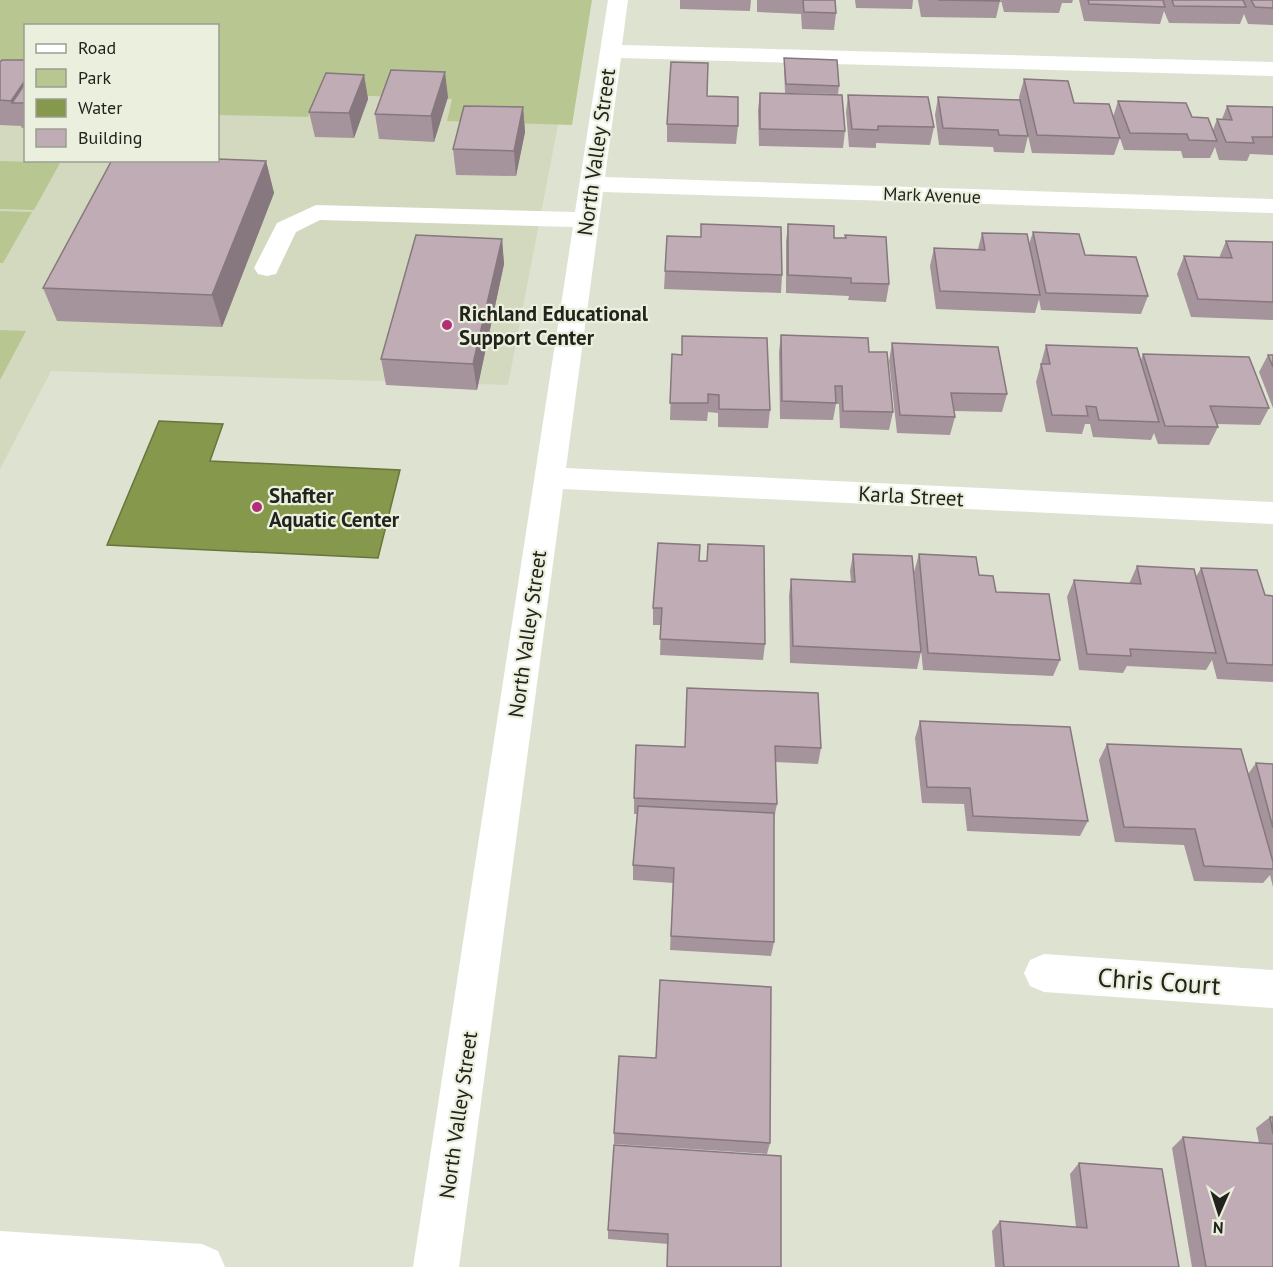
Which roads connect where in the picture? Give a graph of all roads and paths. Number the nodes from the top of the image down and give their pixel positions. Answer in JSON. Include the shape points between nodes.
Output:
{"nodes":[{"id":1,"x":618,"y":0,"type":"edge"},
{"id":2,"x":610,"y":51,"type":"junction"},
{"id":3,"x":1273,"y":69,"type":"edge"},
{"id":4,"x":592,"y":184,"type":"junction"},
{"id":5,"x":1273,"y":206,"type":"edge"},
{"id":6,"x":586,"y":220,"type":"junction"},
{"id":7,"x":267,"y":268,"type":"dead end"},
{"id":8,"x":549,"y":478,"type":"junction"},
{"id":9,"x":1273,"y":513,"type":"edge"},
{"id":10,"x":1044,"y":973,"type":"dead end"},
{"id":11,"x":1273,"y":989,"type":"edge"},
{"id":12,"x":0,"y":1254,"type":"edge"},
{"id":13,"x":202,"y":1267,"type":"edge"},
{"id":14,"x":436,"y":1267,"type":"edge"}],
"edges":[{"from":1,"to":2,"type":"street","name":"North Valley Street"},
{"from":2,"to":3,"type":"street"},
{"from":2,"to":4,"type":"street","name":"North Valley Street"},
{"from":4,"to":5,"type":"street","name":"Mark Avenue"},
{"from":4,"to":6,"type":"street","name":"North Valley Street"},
{"from":6,"to":7,"type":"street","via":[[316,212],[286,228]]},
{"from":6,"to":8,"type":"street","name":"North Valley Street"},
{"from":8,"to":9,"type":"street","name":"Karla Street"},
{"from":8,"to":14,"type":"street","name":"North Valley Street"},
{"from":10,"to":11,"type":"street","name":"Chris Court"},
{"from":12,"to":13,"type":"street"}]}
